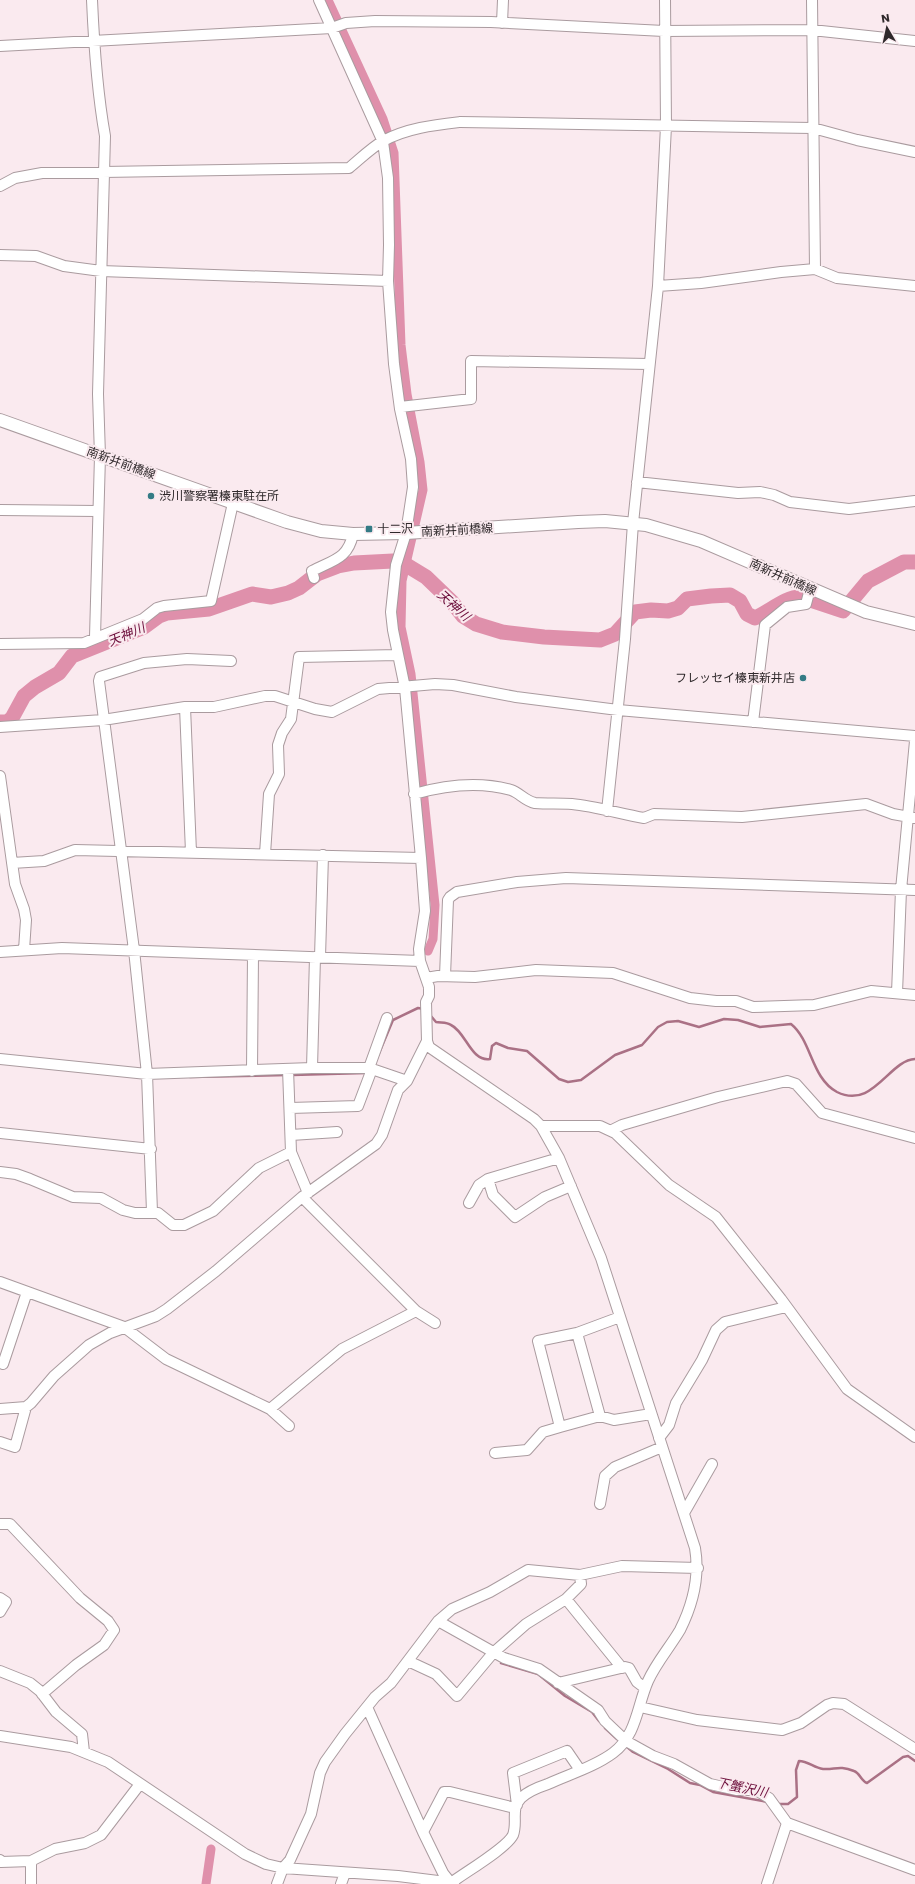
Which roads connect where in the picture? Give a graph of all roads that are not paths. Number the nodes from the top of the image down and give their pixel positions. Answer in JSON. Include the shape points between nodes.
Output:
{"nodes":[{"id":1,"x":92,"y":0,"type":"edge"},
{"id":2,"x":319,"y":0,"type":"edge"},
{"id":3,"x":503,"y":0,"type":"edge"},
{"id":4,"x":665,"y":0,"type":"edge"},
{"id":5,"x":812,"y":0,"type":"edge"},
{"id":6,"x":502,"y":23,"type":"junction"},
{"id":7,"x":332,"y":28,"type":"junction"},
{"id":8,"x":812,"y":30,"type":"junction"},
{"id":9,"x":664,"y":31,"type":"junction"},
{"id":10,"x":94,"y":40,"type":"junction"},
{"id":11,"x":915,"y":41,"type":"edge"},
{"id":12,"x":0,"y":46,"type":"edge"},
{"id":13,"x":666,"y":126,"type":"junction"},
{"id":14,"x":813,"y":128,"type":"junction"},
{"id":15,"x":383,"y":142,"type":"junction"},
{"id":16,"x":915,"y":152,"type":"edge"},
{"id":17,"x":105,"y":172,"type":"junction"},
{"id":18,"x":0,"y":186,"type":"edge"},
{"id":19,"x":0,"y":255,"type":"edge"},
{"id":20,"x":815,"y":269,"type":"junction"},
{"id":21,"x":101,"y":271,"type":"junction"},
{"id":22,"x":388,"y":281,"type":"junction"},
{"id":23,"x":658,"y":286,"type":"junction"},
{"id":24,"x":915,"y":286,"type":"edge"},
{"id":25,"x":650,"y":364,"type":"junction"},
{"id":26,"x":407,"y":406,"type":"junction"},
{"id":27,"x":0,"y":420,"type":"edge"},
{"id":28,"x":100,"y":456,"type":"junction"},
{"id":29,"x":637,"y":482,"type":"junction"},
{"id":30,"x":915,"y":501,"type":"edge"},
{"id":31,"x":233,"y":503,"type":"junction"},
{"id":32,"x":0,"y":510,"type":"edge"},
{"id":33,"x":97,"y":511,"type":"junction"},
{"id":34,"x":633,"y":523,"type":"junction"},
{"id":35,"x":406,"y":533,"type":"junction"},
{"id":36,"x":353,"y":534,"type":"junction"},
{"id":37,"x":313,"y":576,"type":"dead end"},
{"id":38,"x":810,"y":589,"type":"junction"},
{"id":39,"x":915,"y":624,"type":"edge"},
{"id":40,"x":95,"y":638,"type":"junction"},
{"id":41,"x":0,"y":644,"type":"edge"},
{"id":42,"x":398,"y":655,"type":"junction"},
{"id":43,"x":231,"y":661,"type":"dead end"},
{"id":44,"x":404,"y":688,"type":"junction"},
{"id":45,"x":292,"y":702,"type":"junction"},
{"id":46,"x":185,"y":707,"type":"junction"},
{"id":47,"x":618,"y":710,"type":"junction"},
{"id":48,"x":103,"y":720,"type":"junction"},
{"id":49,"x":752,"y":722,"type":"junction"},
{"id":50,"x":0,"y":727,"type":"edge"},
{"id":51,"x":915,"y":736,"type":"edge"},
{"id":52,"x":915,"y":741,"type":"edge"},
{"id":53,"x":0,"y":776,"type":"edge"},
{"id":54,"x":414,"y":794,"type":"junction"},
{"id":55,"x":2,"y":806,"type":"edge"},
{"id":56,"x":607,"y":812,"type":"junction"},
{"id":57,"x":911,"y":817,"type":"edge"},
{"id":58,"x":120,"y":850,"type":"junction"},
{"id":59,"x":191,"y":852,"type":"junction"},
{"id":60,"x":265,"y":854,"type":"junction"},
{"id":61,"x":323,"y":855,"type":"junction"},
{"id":62,"x":421,"y":858,"type":"junction"},
{"id":63,"x":12,"y":863,"type":"junction"},
{"id":64,"x":901,"y":890,"type":"junction"},
{"id":65,"x":915,"y":890,"type":"edge"},
{"id":66,"x":24,"y":950,"type":"junction"},
{"id":67,"x":134,"y":950,"type":"junction"},
{"id":68,"x":0,"y":952,"type":"edge"},
{"id":69,"x":253,"y":955,"type":"junction"},
{"id":70,"x":317,"y":957,"type":"junction"},
{"id":71,"x":420,"y":961,"type":"junction"},
{"id":72,"x":445,"y":976,"type":"junction"},
{"id":73,"x":426,"y":978,"type":"junction"},
{"id":74,"x":897,"y":994,"type":"junction"},
{"id":75,"x":915,"y":995,"type":"edge"},
{"id":76,"x":387,"y":1018,"type":"dead end"},
{"id":77,"x":427,"y":1041,"type":"junction"},
{"id":78,"x":0,"y":1059,"type":"edge"},
{"id":79,"x":312,"y":1068,"type":"junction"},
{"id":80,"x":370,"y":1068,"type":"junction"},
{"id":81,"x":288,"y":1069,"type":"junction"},
{"id":82,"x":252,"y":1071,"type":"junction"},
{"id":83,"x":147,"y":1074,"type":"junction"},
{"id":84,"x":407,"y":1081,"type":"junction"},
{"id":85,"x":290,"y":1108,"type":"junction"},
{"id":86,"x":541,"y":1126,"type":"junction"},
{"id":87,"x":612,"y":1130,"type":"junction"},
{"id":88,"x":337,"y":1132,"type":"dead end"},
{"id":89,"x":0,"y":1133,"type":"edge"},
{"id":90,"x":291,"y":1135,"type":"junction"},
{"id":91,"x":915,"y":1138,"type":"edge"},
{"id":92,"x":151,"y":1149,"type":"junction"},
{"id":93,"x":291,"y":1152,"type":"junction"},
{"id":94,"x":559,"y":1158,"type":"junction"},
{"id":95,"x":0,"y":1172,"type":"edge"},
{"id":96,"x":488,"y":1179,"type":"junction"},
{"id":97,"x":571,"y":1186,"type":"junction"},
{"id":98,"x":305,"y":1195,"type":"junction"},
{"id":99,"x":469,"y":1203,"type":"dead end"},
{"id":100,"x":152,"y":1212,"type":"junction"},
{"id":101,"x":0,"y":1282,"type":"edge"},
{"id":102,"x":28,"y":1292,"type":"junction"},
{"id":103,"x":786,"y":1306,"type":"junction"},
{"id":104,"x":416,"y":1311,"type":"junction"},
{"id":105,"x":620,"y":1317,"type":"junction"},
{"id":106,"x":436,"y":1323,"type":"dead end"},
{"id":107,"x":124,"y":1327,"type":"junction"},
{"id":108,"x":577,"y":1333,"type":"junction"},
{"id":109,"x":3,"y":1364,"type":"dead end"},
{"id":110,"x":26,"y":1407,"type":"junction"},
{"id":111,"x":0,"y":1409,"type":"edge"},
{"id":112,"x":270,"y":1409,"type":"junction"},
{"id":113,"x":651,"y":1414,"type":"junction"},
{"id":114,"x":600,"y":1416,"type":"junction"},
{"id":115,"x":288,"y":1426,"type":"dead end"},
{"id":116,"x":560,"y":1427,"type":"junction"},
{"id":117,"x":915,"y":1437,"type":"edge"},
{"id":118,"x":0,"y":1442,"type":"edge"},
{"id":119,"x":661,"y":1442,"type":"junction"},
{"id":120,"x":495,"y":1454,"type":"dead end"},
{"id":121,"x":712,"y":1464,"type":"dead end"},
{"id":122,"x":600,"y":1504,"type":"dead end"},
{"id":123,"x":684,"y":1513,"type":"junction"},
{"id":124,"x":0,"y":1524,"type":"edge"},
{"id":125,"x":698,"y":1568,"type":"junction"},
{"id":126,"x":580,"y":1576,"type":"junction"},
{"id":127,"x":0,"y":1598,"type":"edge"},
{"id":128,"x":566,"y":1600,"type":"junction"},
{"id":129,"x":0,"y":1612,"type":"edge"},
{"id":130,"x":438,"y":1621,"type":"junction"},
{"id":131,"x":493,"y":1653,"type":"junction"},
{"id":132,"x":408,"y":1661,"type":"junction"},
{"id":133,"x":622,"y":1668,"type":"junction"},
{"id":134,"x":0,"y":1671,"type":"edge"},
{"id":135,"x":558,"y":1683,"type":"junction"},
{"id":136,"x":645,"y":1688,"type":"junction"},
{"id":137,"x":42,"y":1694,"type":"junction"},
{"id":138,"x":367,"y":1706,"type":"junction"},
{"id":139,"x":640,"y":1707,"type":"junction"},
{"id":140,"x":0,"y":1736,"type":"edge"},
{"id":141,"x":626,"y":1741,"type":"junction"},
{"id":142,"x":915,"y":1749,"type":"edge"},
{"id":143,"x":84,"y":1752,"type":"junction"},
{"id":144,"x":580,"y":1770,"type":"junction"},
{"id":145,"x":140,"y":1784,"type":"junction"},
{"id":146,"x":516,"y":1806,"type":"junction"},
{"id":147,"x":788,"y":1823,"type":"junction"},
{"id":148,"x":423,"y":1832,"type":"junction"},
{"id":149,"x":0,"y":1860,"type":"edge"},
{"id":150,"x":31,"y":1861,"type":"junction"},
{"id":151,"x":283,"y":1868,"type":"junction"},
{"id":152,"x":915,"y":1870,"type":"edge"},
{"id":153,"x":345,"y":1873,"type":"junction"},
{"id":154,"x":456,"y":1883,"type":"edge"},
{"id":155,"x":31,"y":1884,"type":"edge"},
{"id":156,"x":276,"y":1884,"type":"edge"},
{"id":157,"x":341,"y":1884,"type":"edge"},
{"id":158,"x":767,"y":1884,"type":"edge"}],
"edges":[{"from":1,"to":10,"type":"street"},
{"from":2,"to":7,"type":"street"},
{"from":3,"to":6,"type":"street"},
{"from":4,"to":9,"type":"street"},
{"from":5,"to":8,"type":"street"},
{"from":6,"to":7,"type":"street","via":[[375,21],[346,23]]},
{"from":6,"to":9,"type":"street"},
{"from":7,"to":10,"type":"street"},
{"from":7,"to":15,"type":"street"},
{"from":8,"to":9,"type":"street"},
{"from":8,"to":11,"type":"street"},
{"from":8,"to":14,"type":"street"},
{"from":9,"to":13,"type":"street"},
{"from":10,"to":12,"type":"street"},
{"from":10,"to":17,"type":"street","via":[[105,136]]},
{"from":13,"to":14,"type":"street"},
{"from":13,"to":15,"type":"street","via":[[460,122],[431,125]]},
{"from":13,"to":23,"type":"street"},
{"from":14,"to":16,"type":"street"},
{"from":14,"to":20,"type":"street"},
{"from":15,"to":17,"type":"street","via":[[349,168]]},
{"from":15,"to":22,"type":"street","via":[[388,178]]},
{"from":17,"to":18,"type":"street","via":[[42,173],[15,178]]},
{"from":17,"to":21,"type":"street"},
{"from":19,"to":21,"type":"street","via":[[36,256],[64,266]]},
{"from":20,"to":23,"type":"street","via":[[701,284]]},
{"from":20,"to":24,"type":"street","via":[[837,278]]},
{"from":21,"to":22,"type":"street"},
{"from":21,"to":28,"type":"street","via":[[98,394]]},
{"from":22,"to":26,"type":"street","via":[[394,364]]},
{"from":23,"to":25,"type":"street"},
{"from":25,"to":26,"type":"street","via":[[471,361],[471,399]]},
{"from":25,"to":29,"type":"street"},
{"from":26,"to":35,"type":"street","via":[[413,487]]},
{"from":27,"to":28,"type":"main road","name":"南新井前橋線"},
{"from":28,"to":31,"type":"main road","name":"南新井前橋線"},
{"from":28,"to":33,"type":"street"},
{"from":29,"to":30,"type":"street","via":[[738,493],[760,492],[790,502],[849,509]]},
{"from":29,"to":34,"type":"street"},
{"from":31,"to":36,"type":"main road","name":"南新井前橋線","via":[[305,527]]},
{"from":31,"to":40,"type":"street","via":[[211,601],[157,608],[143,619]]},
{"from":32,"to":33,"type":"street"},
{"from":33,"to":40,"type":"street"},
{"from":34,"to":35,"type":"main road","name":"南新井前橋線","via":[[578,522]]},
{"from":34,"to":38,"type":"main road","name":"南新井前橋線","via":[[683,534]]},
{"from":34,"to":47,"type":"street"},
{"from":35,"to":36,"type":"main road","name":"南新井前橋線"},
{"from":35,"to":42,"type":"street","via":[[397,560],[391,612]]},
{"from":36,"to":37,"type":"street","via":[[351,545],[344,554],[312,571]]},
{"from":38,"to":39,"type":"main road","name":"南新井前橋線","via":[[866,612]]},
{"from":38,"to":49,"type":"street","via":[[806,604],[787,607],[765,625]]},
{"from":40,"to":41,"type":"street","via":[[76,644]]},
{"from":42,"to":44,"type":"street"},
{"from":42,"to":45,"type":"street","via":[[299,657]]},
{"from":43,"to":48,"type":"street","via":[[187,659],[144,663],[100,676]]},
{"from":44,"to":45,"type":"street","via":[[372,691],[332,712]]},
{"from":44,"to":47,"type":"street","via":[[435,684],[453,685],[516,697]]},
{"from":44,"to":54,"type":"street"},
{"from":45,"to":46,"type":"street","via":[[275,696],[265,696],[214,706]]},
{"from":45,"to":60,"type":"street","via":[[291,719],[278,745],[279,774],[269,794]]},
{"from":46,"to":48,"type":"street"},
{"from":46,"to":59,"type":"street"},
{"from":47,"to":49,"type":"street"},
{"from":47,"to":56,"type":"street"},
{"from":48,"to":50,"type":"street"},
{"from":48,"to":58,"type":"street"},
{"from":49,"to":51,"type":"street"},
{"from":52,"to":57,"type":"street"},
{"from":53,"to":55,"type":"street"},
{"from":54,"to":56,"type":"street","via":[[466,785],[495,786],[518,792],[528,801],[571,804]]},
{"from":54,"to":62,"type":"street"},
{"from":55,"to":63,"type":"street"},
{"from":56,"to":57,"type":"street","via":[[644,818],[654,814],[742,817],[866,804],[893,814]]},
{"from":57,"to":64,"type":"street"},
{"from":58,"to":59,"type":"street"},
{"from":58,"to":63,"type":"street","via":[[75,850],[44,861]]},
{"from":58,"to":67,"type":"street"},
{"from":59,"to":60,"type":"street"},
{"from":60,"to":61,"type":"street"},
{"from":61,"to":62,"type":"street"},
{"from":61,"to":70,"type":"street"},
{"from":62,"to":71,"type":"street","via":[[425,911],[419,949]]},
{"from":63,"to":66,"type":"street","via":[[15,884],[26,920]]},
{"from":64,"to":65,"type":"street"},
{"from":64,"to":72,"type":"street","via":[[566,878],[517,882],[457,892],[448,900]]},
{"from":64,"to":74,"type":"street"},
{"from":66,"to":67,"type":"street"},
{"from":66,"to":68,"type":"street"},
{"from":67,"to":69,"type":"street"},
{"from":67,"to":83,"type":"street"},
{"from":69,"to":70,"type":"street"},
{"from":69,"to":82,"type":"street"},
{"from":70,"to":71,"type":"street"},
{"from":70,"to":79,"type":"street"},
{"from":71,"to":73,"type":"street"},
{"from":72,"to":73,"type":"street"},
{"from":72,"to":74,"type":"street","via":[[536,970],[613,973],[690,998],[736,1001],[753,1007],[814,1005],[871,991]]},
{"from":73,"to":77,"type":"street","via":[[429,996],[426,1002]]},
{"from":74,"to":75,"type":"street"},
{"from":76,"to":80,"type":"street"},
{"from":77,"to":84,"type":"street"},
{"from":77,"to":86,"type":"street","via":[[429,1047]]},
{"from":78,"to":83,"type":"street"},
{"from":79,"to":80,"type":"street"},
{"from":79,"to":81,"type":"street"},
{"from":80,"to":84,"type":"street"},
{"from":80,"to":85,"type":"street","via":[[358,1106]]},
{"from":81,"to":82,"type":"street"},
{"from":81,"to":85,"type":"street"},
{"from":82,"to":83,"type":"street"},
{"from":83,"to":92,"type":"street"},
{"from":84,"to":98,"type":"street","via":[[398,1090],[382,1135],[376,1144]]},
{"from":85,"to":90,"type":"street"},
{"from":86,"to":87,"type":"street","via":[[600,1126]]},
{"from":86,"to":94,"type":"street"},
{"from":87,"to":91,"type":"street","via":[[718,1097],[787,1081],[796,1084],[822,1113]]},
{"from":87,"to":103,"type":"street","via":[[669,1185],[716,1217]]},
{"from":88,"to":90,"type":"street"},
{"from":89,"to":92,"type":"street"},
{"from":90,"to":93,"type":"street"},
{"from":92,"to":100,"type":"street"},
{"from":93,"to":98,"type":"street"},
{"from":93,"to":100,"type":"street","via":[[259,1168],[212,1211],[184,1225],[172,1225],[158,1213]]},
{"from":94,"to":96,"type":"street"},
{"from":94,"to":97,"type":"street"},
{"from":95,"to":100,"type":"street","via":[[23,1177],[73,1197],[101,1198],[123,1210],[135,1213]]},
{"from":96,"to":97,"type":"street","via":[[493,1195],[515,1217],[545,1197]]},
{"from":96,"to":99,"type":"street","via":[[479,1185]]},
{"from":97,"to":105,"type":"street","via":[[601,1258]]},
{"from":98,"to":104,"type":"street"},
{"from":98,"to":107,"type":"street","via":[[167,1309],[156,1316]]},
{"from":101,"to":102,"type":"street"},
{"from":102,"to":107,"type":"street"},
{"from":102,"to":109,"type":"street"},
{"from":103,"to":117,"type":"street","via":[[847,1389]]},
{"from":103,"to":119,"type":"street","via":[[725,1322],[716,1330],[702,1360],[676,1403]]},
{"from":104,"to":106,"type":"street"},
{"from":104,"to":112,"type":"street","via":[[342,1349]]},
{"from":105,"to":108,"type":"street"},
{"from":105,"to":113,"type":"street"},
{"from":107,"to":110,"type":"street","via":[[89,1345],[75,1356]]},
{"from":107,"to":112,"type":"street","via":[[166,1359]]},
{"from":108,"to":114,"type":"street"},
{"from":108,"to":116,"type":"street","via":[[538,1341]]},
{"from":110,"to":111,"type":"street"},
{"from":110,"to":118,"type":"street","via":[[15,1447]]},
{"from":112,"to":115,"type":"street"},
{"from":113,"to":114,"type":"street","via":[[614,1420]]},
{"from":113,"to":119,"type":"street"},
{"from":114,"to":116,"type":"street"},
{"from":116,"to":120,"type":"street","via":[[543,1432],[527,1450]]},
{"from":119,"to":122,"type":"street","via":[[605,1476]]},
{"from":119,"to":123,"type":"street"},
{"from":121,"to":123,"type":"street"},
{"from":123,"to":125,"type":"street","via":[[695,1548]]},
{"from":124,"to":137,"type":"street","via":[[10,1524],[80,1598],[108,1621],[114,1630],[104,1645]]},
{"from":125,"to":126,"type":"street","via":[[622,1566]]},
{"from":125,"to":136,"type":"street","via":[[694,1594],[680,1629]]},
{"from":126,"to":128,"type":"street","via":[[581,1584]]},
{"from":126,"to":130,"type":"street","via":[[528,1570],[490,1592],[452,1609]]},
{"from":127,"to":129,"type":"street","via":[[6,1602]]},
{"from":128,"to":131,"type":"street","via":[[526,1624]]},
{"from":128,"to":133,"type":"street"},
{"from":130,"to":131,"type":"street"},
{"from":130,"to":132,"type":"street"},
{"from":131,"to":132,"type":"street","via":[[457,1696],[436,1674]]},
{"from":131,"to":135,"type":"street","via":[[539,1669]]},
{"from":132,"to":138,"type":"street","via":[[391,1683]]},
{"from":133,"to":135,"type":"street"},
{"from":133,"to":136,"type":"street","via":[[629,1668],[637,1682]]},
{"from":134,"to":137,"type":"street","via":[[30,1683]]},
{"from":135,"to":141,"type":"street","via":[[598,1710],[605,1721]]},
{"from":136,"to":139,"type":"street"},
{"from":137,"to":143,"type":"street","via":[[56,1712],[82,1734]]},
{"from":138,"to":148,"type":"street"},
{"from":138,"to":151,"type":"street","via":[[325,1762],[311,1814],[290,1860]]},
{"from":139,"to":141,"type":"street"},
{"from":139,"to":142,"type":"street","via":[[697,1720],[782,1730],[801,1723],[828,1705],[838,1703],[844,1704]]},
{"from":140,"to":143,"type":"street","via":[[71,1747]]},
{"from":141,"to":144,"type":"street","via":[[597,1764]]},
{"from":141,"to":147,"type":"street","via":[[710,1784],[737,1790],[756,1790],[769,1798]]},
{"from":143,"to":145,"type":"street","via":[[108,1762]]},
{"from":144,"to":146,"type":"street","via":[[536,1789],[521,1798]]},
{"from":144,"to":146,"type":"street","via":[[568,1751],[513,1773]]},
{"from":145,"to":150,"type":"street","via":[[101,1835]]},
{"from":145,"to":151,"type":"street","via":[[245,1854],[266,1864]]},
{"from":146,"to":148,"type":"street","via":[[444,1792]]},
{"from":146,"to":154,"type":"street","via":[[512,1836]]},
{"from":147,"to":152,"type":"street"},
{"from":147,"to":158,"type":"street"},
{"from":148,"to":154,"type":"street","via":[[443,1873]]},
{"from":149,"to":150,"type":"street","via":[[10,1863]]},
{"from":150,"to":155,"type":"street"},
{"from":151,"to":153,"type":"street"},
{"from":151,"to":156,"type":"street"},
{"from":153,"to":154,"type":"street"},
{"from":153,"to":157,"type":"street"}]}
